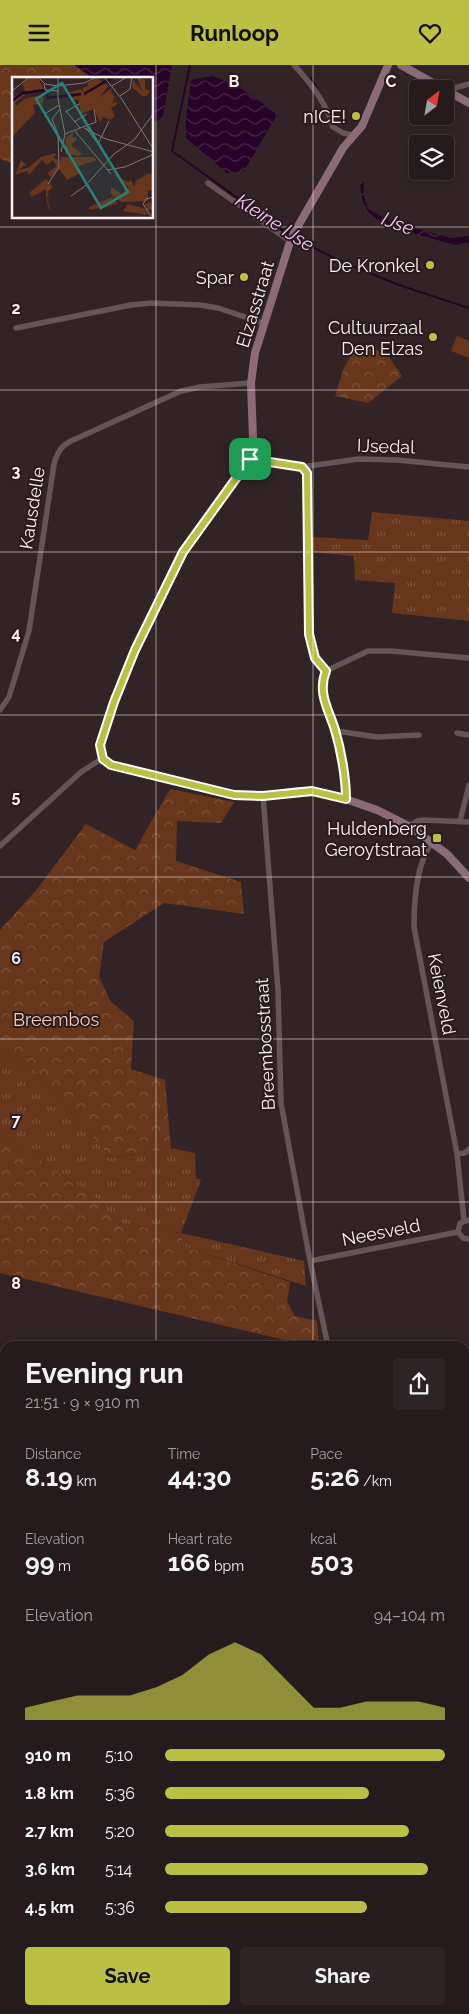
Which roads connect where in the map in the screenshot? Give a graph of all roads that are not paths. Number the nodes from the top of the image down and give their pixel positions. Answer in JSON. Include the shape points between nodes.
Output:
{"nodes":[{"id":1,"x":294,"y":65,"type":"edge"},
{"id":2,"x":388,"y":65,"type":"edge"},
{"id":3,"x":401,"y":65,"type":"edge"},
{"id":4,"x":429,"y":80,"type":"edge"},
{"id":5,"x":469,"y":83,"type":"edge"},
{"id":6,"x":454,"y":88,"type":"edge"},
{"id":7,"x":454,"y":94,"type":"edge"},
{"id":8,"x":468,"y":102,"type":"edge"},
{"id":9,"x":353,"y":135,"type":"junction"},
{"id":10,"x":208,"y":183,"type":"dead end"},
{"id":11,"x":292,"y":239,"type":"junction"},
{"id":12,"x":263,"y":323,"type":"junction"},
{"id":13,"x":16,"y":328,"type":"dead end"},
{"id":14,"x":250,"y":383,"type":"junction"},
{"id":15,"x":250,"y":459,"type":"junction"},
{"id":16,"x":302,"y":467,"type":"junction"},
{"id":17,"x":469,"y":467,"type":"edge"},
{"id":18,"x":469,"y":658,"type":"edge"},
{"id":19,"x":326,"y":671,"type":"junction"},
{"id":20,"x":0,"y":710,"type":"edge"},
{"id":21,"x":336,"y":731,"type":"junction"},
{"id":22,"x":457,"y":733,"type":"dead end"},
{"id":23,"x":420,"y":735,"type":"dead end"},
{"id":24,"x":469,"y":735,"type":"edge"},
{"id":25,"x":103,"y":759,"type":"junction"},
{"id":26,"x":469,"y":785,"type":"edge"},
{"id":27,"x":263,"y":796,"type":"junction"},
{"id":28,"x":346,"y":799,"type":"junction"},
{"id":29,"x":460,"y":821,"type":"junction"},
{"id":30,"x":469,"y":822,"type":"edge"},
{"id":31,"x":409,"y":826,"type":"junction"},
{"id":32,"x":432,"y":842,"type":"junction"},
{"id":33,"x":0,"y":846,"type":"edge"},
{"id":34,"x":469,"y":878,"type":"edge"},
{"id":35,"x":469,"y":1149,"type":"edge"},
{"id":36,"x":457,"y":1154,"type":"junction"},
{"id":37,"x":467,"y":1220,"type":"edge"},
{"id":38,"x":458,"y":1232,"type":"junction"},
{"id":39,"x":469,"y":1239,"type":"edge"},
{"id":40,"x":310,"y":1261,"type":"junction"},
{"id":41,"x":327,"y":1341,"type":"edge"}],
"edges":[{"from":1,"to":9,"type":"street","via":[[330,115],[332,127]]},
{"from":2,"to":9,"type":"street","name":"Elzasstraat","via":[[362,126]]},
{"from":3,"to":4,"type":"street"},
{"from":5,"to":6,"type":"street"},
{"from":7,"to":8,"type":"street"},
{"from":9,"to":11,"type":"street","name":"Elzasstraat"},
{"from":10,"to":11,"type":"street"},
{"from":11,"to":12,"type":"street","name":"Elzasstraat"},
{"from":12,"to":13,"type":"street","via":[[218,308],[151,303]]},
{"from":12,"to":14,"type":"street","name":"Elzasstraat"},
{"from":14,"to":15,"type":"street","name":"Elzasstraat","via":[[253,439]]},
{"from":14,"to":20,"type":"street","name":"Kausdelle","via":[[200,387],[166,397],[65,444],[59,451],[54,464],[29,631],[9,697]]},
{"from":15,"to":16,"type":"street","name":"IJsedal"},
{"from":15,"to":25,"type":"street","via":[[183,552],[164,589],[114,702],[100,745]]},
{"from":16,"to":17,"type":"street","name":"IJsedal","via":[[358,459]]},
{"from":16,"to":19,"type":"street","via":[[307,473],[308,492],[309,634],[315,658]]},
{"from":18,"to":19,"type":"street","via":[[368,651]]},
{"from":19,"to":21,"type":"street","via":[[322,680],[323,697]]},
{"from":21,"to":23,"type":"street","via":[[377,737]]},
{"from":21,"to":28,"type":"street"},
{"from":22,"to":24,"type":"street"},
{"from":25,"to":27,"type":"street","via":[[111,765],[216,792]]},
{"from":25,"to":33,"type":"street","via":[[81,772]]},
{"from":26,"to":29,"type":"street"},
{"from":27,"to":28,"type":"street","via":[[312,791]]},
{"from":27,"to":40,"type":"street","name":"Breembosstraat","via":[[278,990],[281,1103]]},
{"from":28,"to":31,"type":"street"},
{"from":29,"to":30,"type":"street"},
{"from":29,"to":31,"type":"street","via":[[417,821]]},
{"from":31,"to":32,"type":"street"},
{"from":32,"to":34,"type":"street"},
{"from":32,"to":36,"type":"street","name":"Keienveld","via":[[423,855],[414,905],[414,927]]},
{"from":35,"to":36,"type":"street"},
{"from":36,"to":37,"type":"street"},
{"from":37,"to":38,"type":"street","via":[[460,1223]]},
{"from":38,"to":39,"type":"street"},
{"from":38,"to":40,"type":"street","name":"Neesveld"},
{"from":40,"to":41,"type":"street","name":"Breembosstraat"}]}
